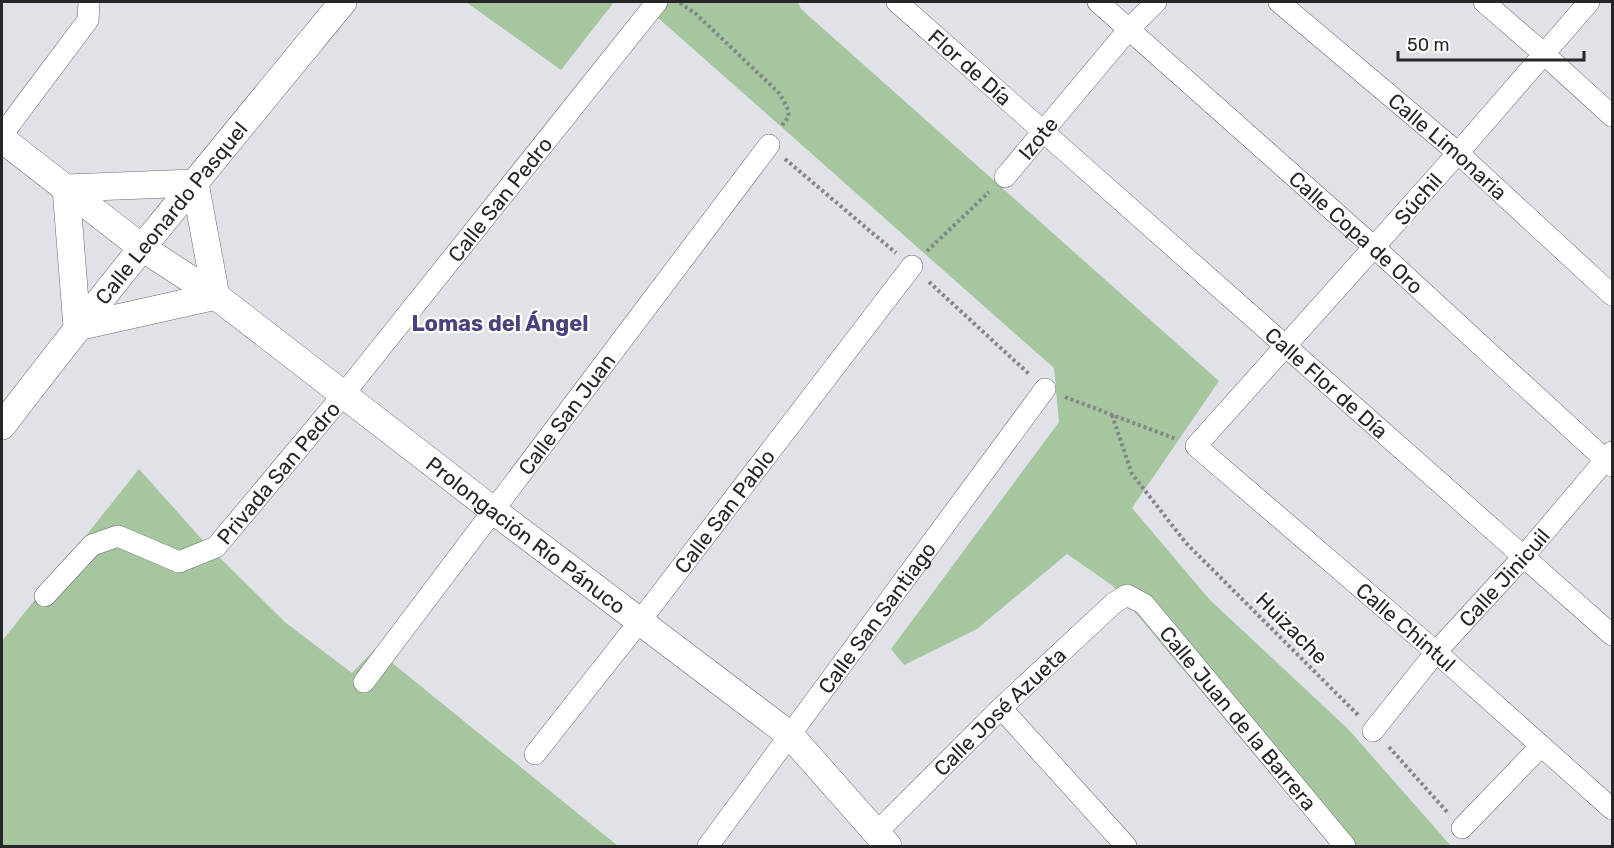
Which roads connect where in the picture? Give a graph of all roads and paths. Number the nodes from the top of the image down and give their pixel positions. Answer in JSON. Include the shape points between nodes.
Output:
{"nodes":[{"id":1,"x":89,"y":2,"type":"edge"},
{"id":2,"x":343,"y":2,"type":"edge"},
{"id":3,"x":657,"y":2,"type":"edge"},
{"id":4,"x":897,"y":2,"type":"edge"},
{"id":5,"x":1098,"y":2,"type":"edge"},
{"id":6,"x":1156,"y":2,"type":"edge"},
{"id":7,"x":1279,"y":2,"type":"edge"},
{"id":8,"x":1484,"y":2,"type":"edge"},
{"id":9,"x":1589,"y":2,"type":"edge"},
{"id":10,"x":1129,"y":29,"type":"junction"},
{"id":11,"x":1544,"y":54,"type":"junction"},
{"id":12,"x":1612,"y":117,"type":"edge"},
{"id":13,"x":1042,"y":131,"type":"junction"},
{"id":14,"x":2,"y":137,"type":"edge"},
{"id":15,"x":769,"y":145,"type":"dead end"},
{"id":16,"x":1458,"y":153,"type":"junction"},
{"id":17,"x":1005,"y":177,"type":"joint"},
{"id":18,"x":195,"y":183,"type":"junction"},
{"id":19,"x":66,"y":188,"type":"junction"},
{"id":20,"x":141,"y":247,"type":"junction"},
{"id":21,"x":1375,"y":248,"type":"junction"},
{"id":22,"x":912,"y":266,"type":"joint"},
{"id":23,"x":1612,"y":295,"type":"edge"},
{"id":24,"x":216,"y":296,"type":"junction"},
{"id":25,"x":77,"y":327,"type":"junction"},
{"id":26,"x":1286,"y":346,"type":"junction"},
{"id":27,"x":1045,"y":389,"type":"dead end"},
{"id":28,"x":343,"y":395,"type":"junction"},
{"id":29,"x":1111,"y":414,"type":"dead end"},
{"id":30,"x":2,"y":426,"type":"edge"},
{"id":31,"x":1196,"y":446,"type":"joint"},
{"id":32,"x":1610,"y":459,"type":"edge"},
{"id":33,"x":494,"y":511,"type":"junction"},
{"id":34,"x":1524,"y":556,"type":"junction"},
{"id":35,"x":1127,"y":595,"type":"joint"},
{"id":36,"x":45,"y":596,"type":"dead end"},
{"id":37,"x":640,"y":621,"type":"junction"},
{"id":38,"x":1612,"y":635,"type":"edge"},
{"id":39,"x":1436,"y":652,"type":"junction"},
{"id":40,"x":364,"y":682,"type":"dead end"},
{"id":41,"x":1001,"y":708,"type":"junction"},
{"id":42,"x":1373,"y":731,"type":"junction"},
{"id":43,"x":790,"y":735,"type":"junction"},
{"id":44,"x":1541,"y":746,"type":"junction"},
{"id":45,"x":535,"y":754,"type":"dead end"},
{"id":46,"x":1612,"y":809,"type":"edge"},
{"id":47,"x":1462,"y":828,"type":"joint"},
{"id":48,"x":882,"y":839,"type":"edge"},
{"id":49,"x":708,"y":846,"type":"edge"},
{"id":50,"x":1126,"y":846,"type":"edge"},
{"id":51,"x":1345,"y":846,"type":"edge"}],
"edges":[{"from":1,"to":14,"type":"street","via":[[88,20]]},
{"from":2,"to":18,"type":"street","name":"Calle Leonardo Pasquel"},
{"from":3,"to":28,"type":"street","name":"Calle San Pedro"},
{"from":4,"to":13,"type":"street","name":"Flor de Día"},
{"from":5,"to":10,"type":"street","name":"Calle Copa de Oro"},
{"from":6,"to":10,"type":"street","name":"Izote"},
{"from":7,"to":16,"type":"street","name":"Calle Limonaria"},
{"from":8,"to":11,"type":"street"},
{"from":9,"to":11,"type":"street","name":"Súchil"},
{"from":10,"to":13,"type":"street","name":"Izote"},
{"from":10,"to":21,"type":"street","name":"Calle Copa de Oro"},
{"from":11,"to":12,"type":"street"},
{"from":11,"to":16,"type":"street","name":"Súchil"},
{"from":13,"to":17,"type":"street","name":"Izote"},
{"from":13,"to":26,"type":"street","name":"Calle Flor de Día"},
{"from":14,"to":19,"type":"street","name":"Prolongación Río Pánuco"},
{"from":15,"to":33,"type":"street","name":"Calle San Juan"},
{"from":16,"to":21,"type":"street","name":"Súchil"},
{"from":16,"to":23,"type":"street","name":"Calle Limonaria"},
{"from":17,"to":22,"type":"path","name":"Izote"},
{"from":18,"to":19,"type":"street"},
{"from":18,"to":20,"type":"street","name":"Calle Leonardo Pasquel"},
{"from":18,"to":24,"type":"street"},
{"from":19,"to":20,"type":"street","name":"Prolongación Río Pánuco"},
{"from":19,"to":25,"type":"street"},
{"from":20,"to":24,"type":"street","name":"Prolongación Río Pánuco"},
{"from":20,"to":25,"type":"street","name":"Calle Leonardo Pasquel"},
{"from":21,"to":26,"type":"street","name":"Súchil"},
{"from":21,"to":32,"type":"street","name":"Calle Copa de Oro"},
{"from":22,"to":37,"type":"street","name":"Calle San Pablo"},
{"from":24,"to":25,"type":"street"},
{"from":24,"to":28,"type":"street","name":"Prolongación Río Pánuco"},
{"from":25,"to":30,"type":"street","name":"Calle Leonardo Pasquel"},
{"from":26,"to":31,"type":"street","name":"Súchil"},
{"from":26,"to":34,"type":"street","name":"Calle Flor de Día"},
{"from":27,"to":43,"type":"street","name":"Calle San Santiago"},
{"from":28,"to":33,"type":"street","name":"Prolongación Río Pánuco"},
{"from":28,"to":36,"type":"street","name":"Privada San Pedro","via":[[216,547],[179,562],[118,536],[92,545]]},
{"from":29,"to":42,"type":"path","name":"Huizache","via":[[1132,474],[1186,543]]},
{"from":31,"to":39,"type":"street","name":"Calle Chintul"},
{"from":32,"to":34,"type":"street","name":"Calle Jinicuil"},
{"from":33,"to":37,"type":"street","name":"Prolongación Río Pánuco"},
{"from":33,"to":40,"type":"street","name":"Calle San Juan"},
{"from":34,"to":38,"type":"street","name":"Calle Flor de Día"},
{"from":34,"to":39,"type":"street","name":"Calle Jinicuil"},
{"from":35,"to":41,"type":"street","name":"Calle José Azueta"},
{"from":35,"to":51,"type":"street","name":"Calle Juan de la Barrera","via":[[1143,604]]},
{"from":37,"to":43,"type":"street","name":"Prolongación Río Pánuco"},
{"from":37,"to":45,"type":"street","name":"Calle San Pablo"},
{"from":39,"to":42,"type":"street","name":"Calle Jinicuil"},
{"from":39,"to":44,"type":"street","name":"Calle Chintul"},
{"from":41,"to":48,"type":"street","name":"Calle José Azueta"},
{"from":41,"to":50,"type":"street"},
{"from":42,"to":47,"type":"path","name":"Huizache"},
{"from":43,"to":48,"type":"street","name":"Prolongación Río Pánuco"},
{"from":43,"to":49,"type":"street","name":"Calle San Santiago"},
{"from":44,"to":46,"type":"street","name":"Calle Chintul"},
{"from":44,"to":47,"type":"street"}]}
